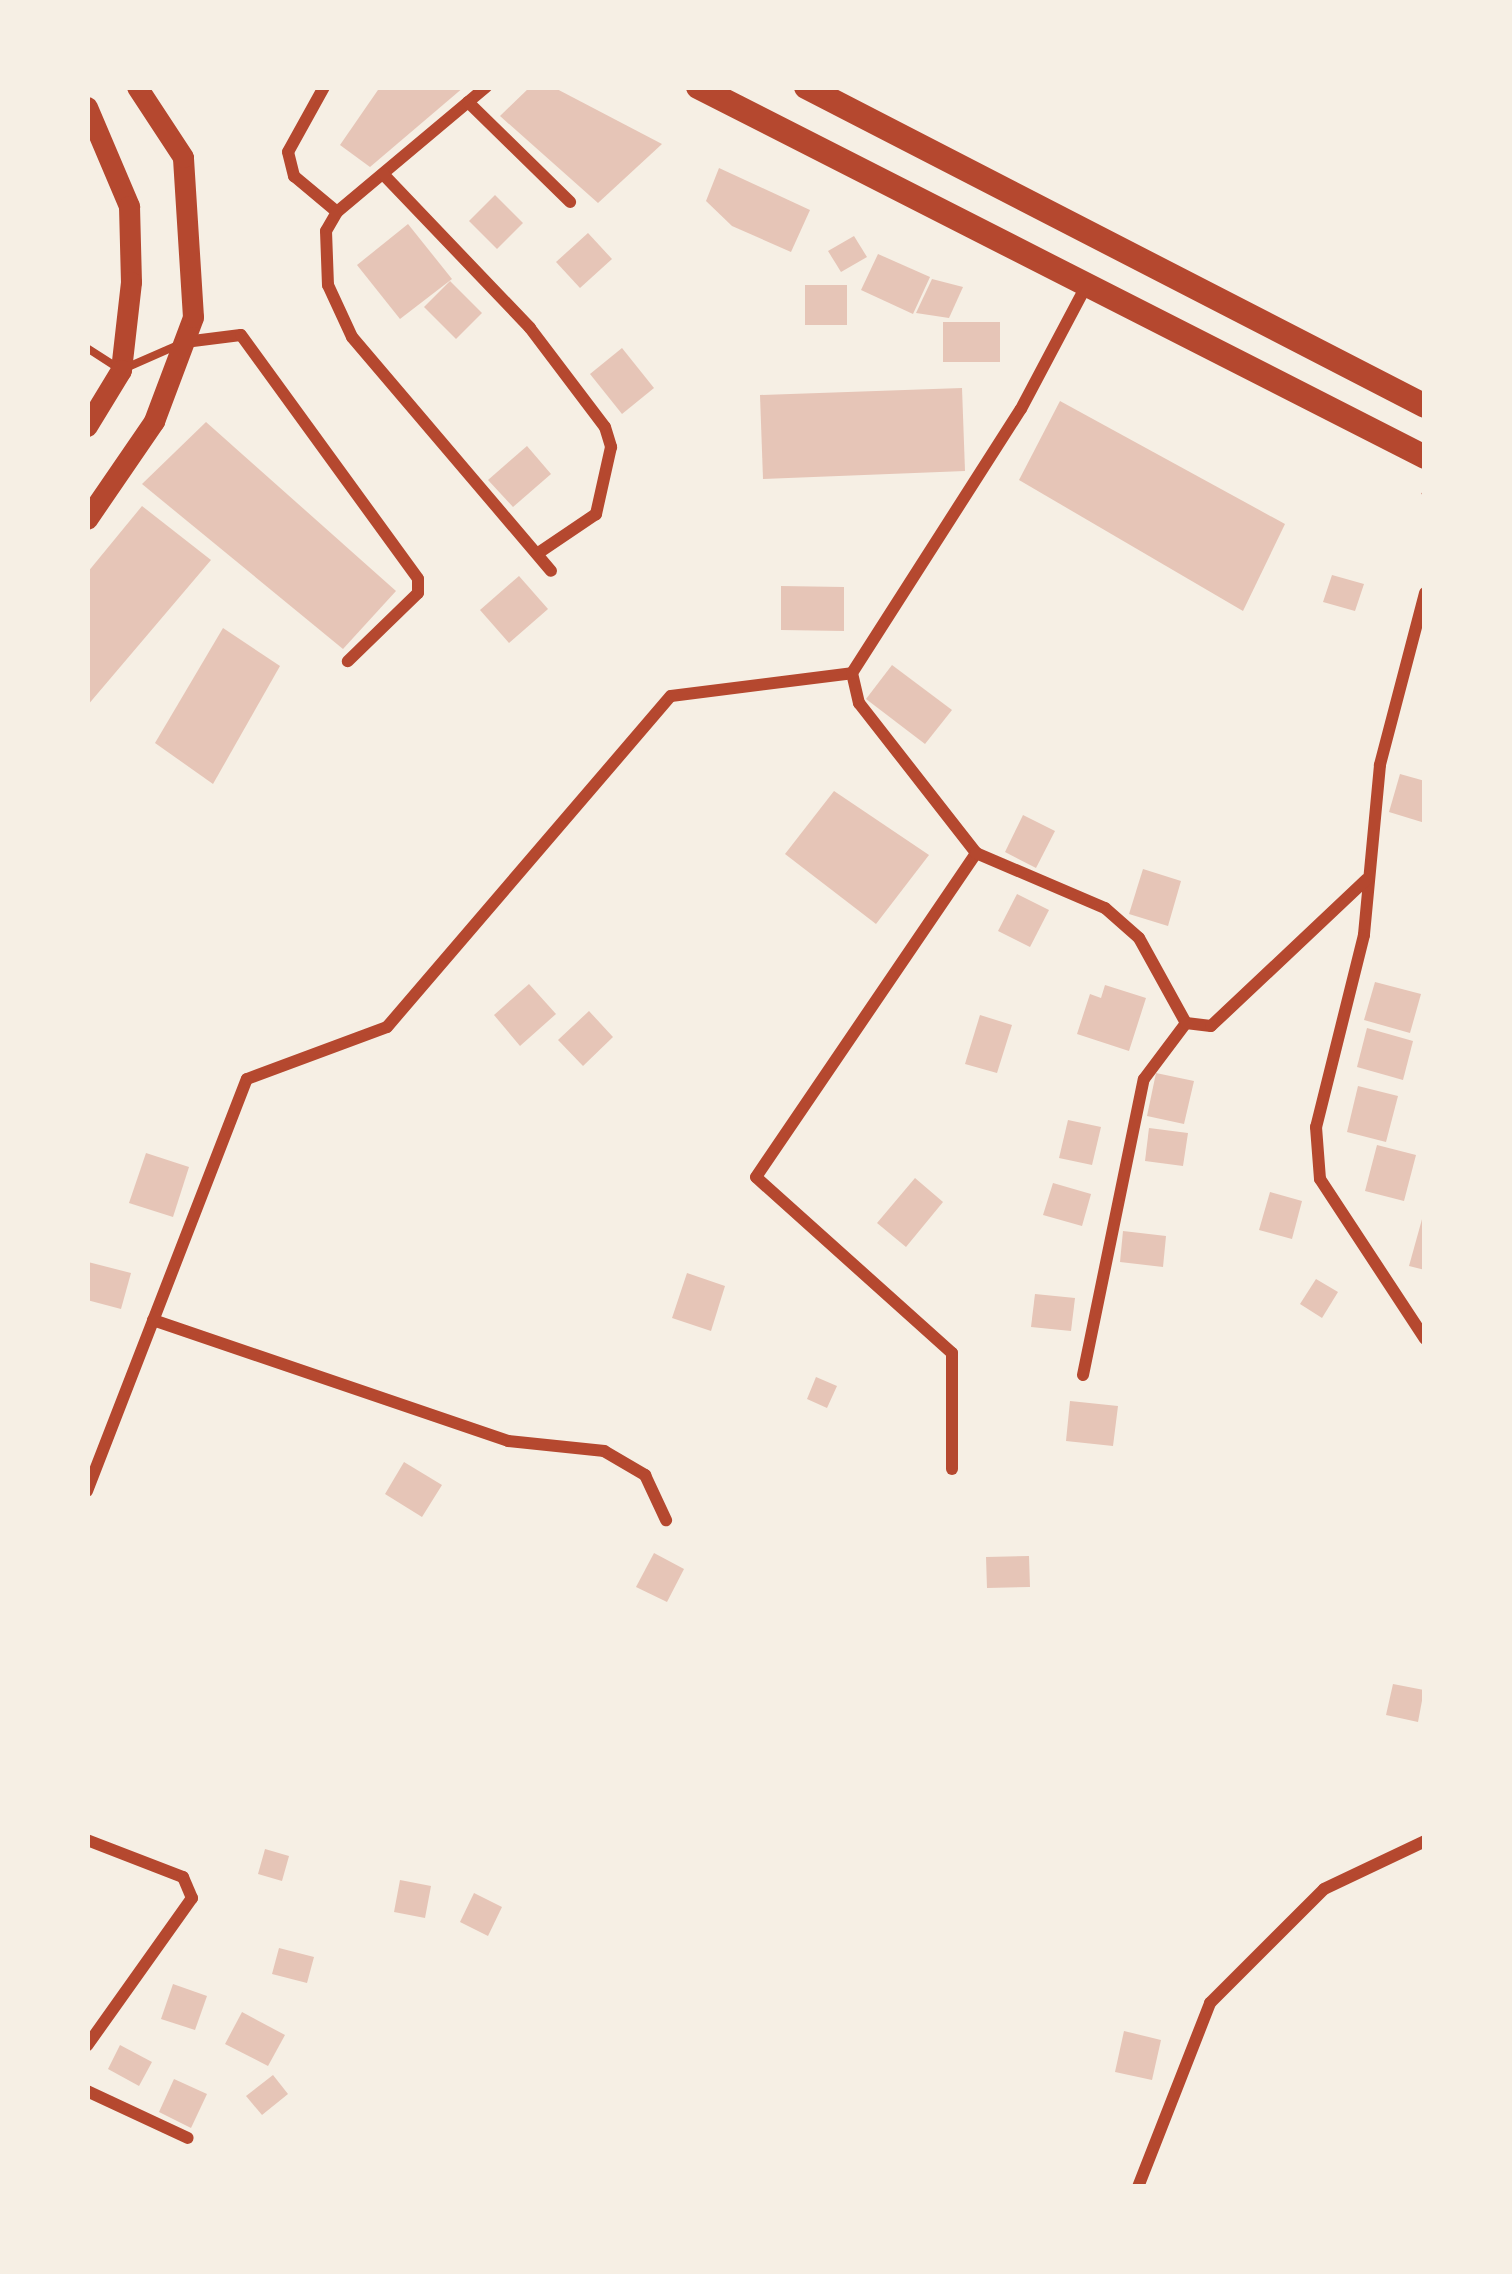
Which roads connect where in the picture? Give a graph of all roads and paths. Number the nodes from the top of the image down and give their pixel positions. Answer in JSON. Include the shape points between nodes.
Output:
{"nodes":[{"id":1,"x":137,"y":87,"type":"edge"},
{"id":2,"x":324,"y":87,"type":"edge"},
{"id":3,"x":486,"y":87,"type":"edge"},
{"id":4,"x":698,"y":87,"type":"edge"},
{"id":5,"x":806,"y":87,"type":"edge"},
{"id":6,"x":468,"y":102,"type":"junction"},
{"id":7,"x":91,"y":121,"type":"edge"},
{"id":8,"x":382,"y":174,"type":"junction"},
{"id":9,"x":570,"y":202,"type":"dead end"},
{"id":10,"x":337,"y":212,"type":"junction"},
{"id":11,"x":1087,"y":285,"type":"junction"},
{"id":12,"x":185,"y":342,"type":"junction"},
{"id":13,"x":87,"y":348,"type":"edge"},
{"id":14,"x":121,"y":370,"type":"junction"},
{"id":15,"x":1425,"y":406,"type":"edge"},
{"id":16,"x":87,"y":426,"type":"edge"},
{"id":17,"x":1425,"y":458,"type":"edge"},
{"id":18,"x":87,"y":519,"type":"edge"},
{"id":19,"x":537,"y":554,"type":"junction"},
{"id":20,"x":551,"y":571,"type":"dead end"},
{"id":21,"x":1425,"y":592,"type":"edge"},
{"id":22,"x":348,"y":661,"type":"dead end"},
{"id":23,"x":852,"y":673,"type":"junction"},
{"id":24,"x":976,"y":853,"type":"junction"},
{"id":25,"x":1367,"y":879,"type":"junction"},
{"id":26,"x":1186,"y":1023,"type":"junction"},
{"id":27,"x":153,"y":1321,"type":"junction"},
{"id":28,"x":1425,"y":1340,"type":"edge"},
{"id":29,"x":1083,"y":1376,"type":"dead end"},
{"id":30,"x":952,"y":1469,"type":"dead end"},
{"id":31,"x":87,"y":1491,"type":"edge"},
{"id":32,"x":666,"y":1520,"type":"dead end"},
{"id":33,"x":87,"y":1840,"type":"edge"},
{"id":34,"x":1425,"y":1841,"type":"edge"},
{"id":35,"x":87,"y":2046,"type":"edge"},
{"id":36,"x":87,"y":2091,"type":"edge"},
{"id":37,"x":188,"y":2138,"type":"dead end"},
{"id":38,"x":1138,"y":2187,"type":"edge"}],
"edges":[{"from":1,"to":12,"type":"main road","via":[[183,157],[193,273]]},
{"from":2,"to":10,"type":"street","via":[[289,152],[294,176]]},
{"from":3,"to":6,"type":"street"},
{"from":4,"to":11,"type":"highway"},
{"from":5,"to":15,"type":"highway"},
{"from":6,"to":8,"type":"street"},
{"from":6,"to":9,"type":"street"},
{"from":7,"to":14,"type":"main road","via":[[129,206]]},
{"from":8,"to":10,"type":"street"},
{"from":8,"to":19,"type":"street","via":[[530,328],[605,427],[611,447],[596,514]]},
{"from":10,"to":19,"type":"street","via":[[326,230],[328,285],[352,337]]},
{"from":11,"to":17,"type":"highway"},
{"from":11,"to":23,"type":"street","via":[[1021,409]]},
{"from":12,"to":14,"type":"lane"},
{"from":12,"to":18,"type":"main road","via":[[154,421]]},
{"from":12,"to":22,"type":"street","via":[[241,335],[418,579],[418,593]]},
{"from":13,"to":14,"type":"lane"},
{"from":14,"to":16,"type":"main road"},
{"from":19,"to":20,"type":"street"},
{"from":21,"to":25,"type":"street","via":[[1380,765]]},
{"from":23,"to":24,"type":"street","via":[[859,703]]},
{"from":23,"to":27,"type":"street","via":[[671,696],[387,1027],[247,1079]]},
{"from":24,"to":26,"type":"street","via":[[1105,908],[1139,938]]},
{"from":24,"to":30,"type":"street","via":[[756,1177],[952,1353]]},
{"from":25,"to":26,"type":"street","via":[[1211,1026]]},
{"from":25,"to":28,"type":"street","via":[[1364,935],[1316,1127],[1320,1179]]},
{"from":26,"to":29,"type":"street","via":[[1144,1079]]},
{"from":27,"to":31,"type":"street"},
{"from":27,"to":32,"type":"street","via":[[508,1442],[604,1451],[645,1475]]},
{"from":33,"to":35,"type":"street","via":[[183,1877],[192,1898]]},
{"from":34,"to":38,"type":"street","via":[[1324,1889],[1210,2003]]},
{"from":36,"to":37,"type":"street"}]}
